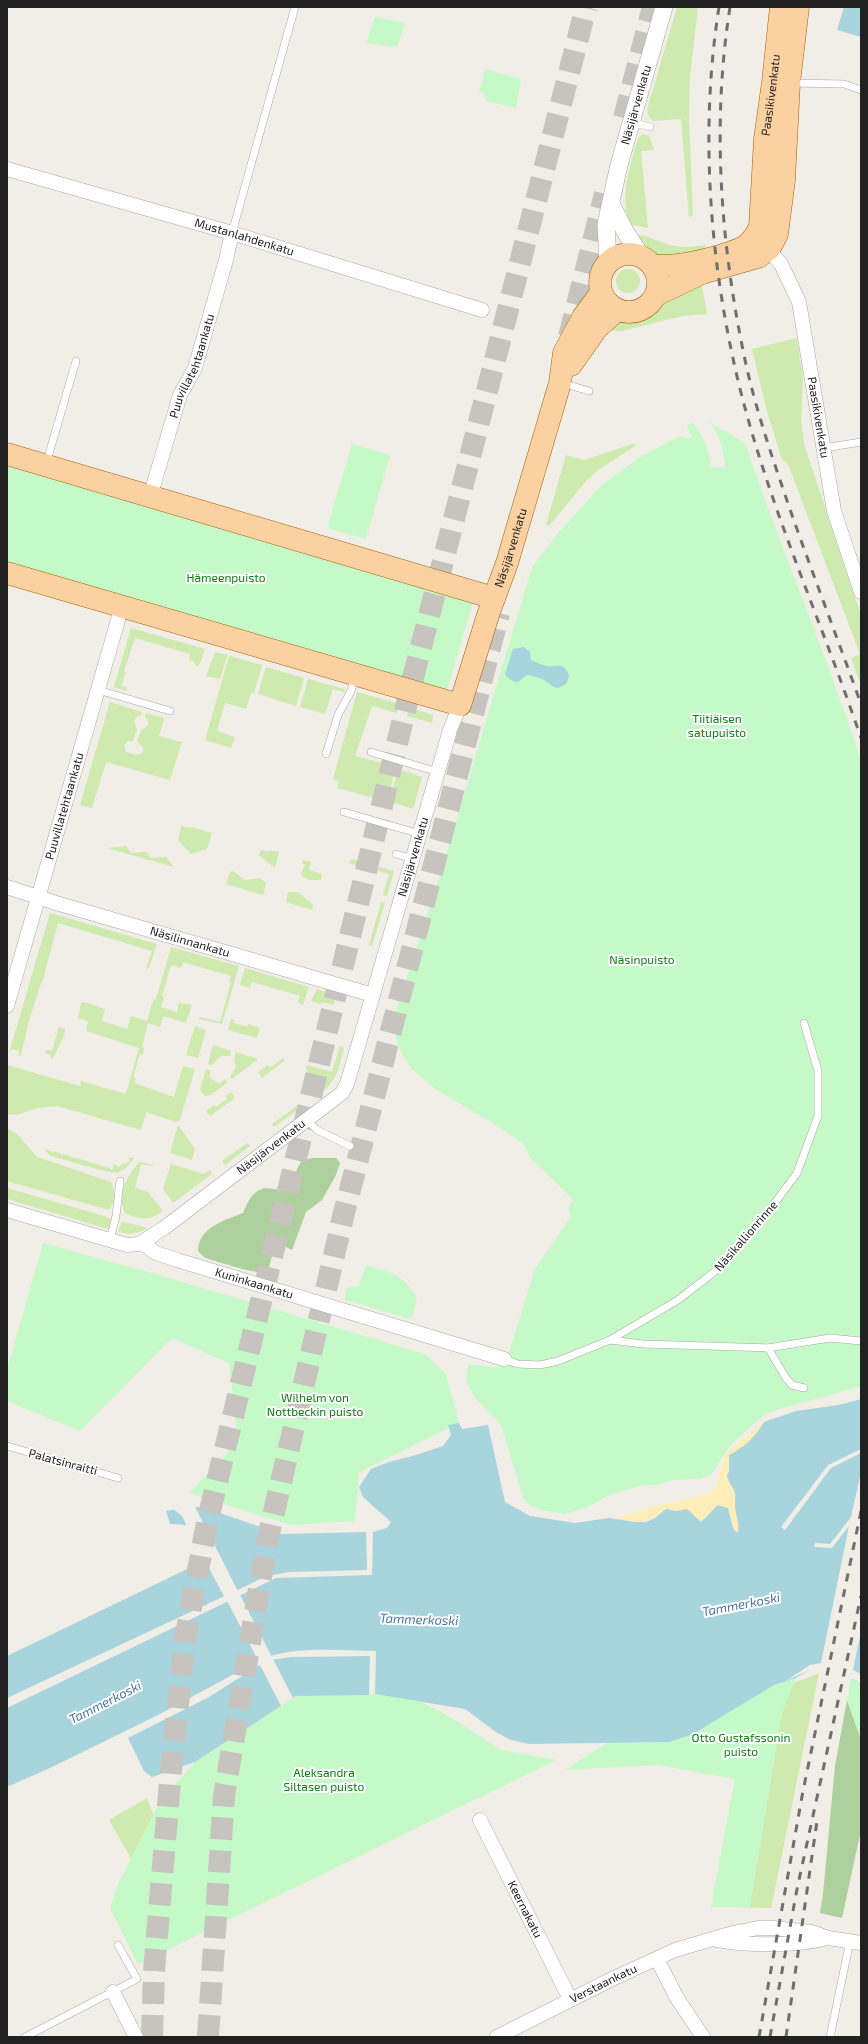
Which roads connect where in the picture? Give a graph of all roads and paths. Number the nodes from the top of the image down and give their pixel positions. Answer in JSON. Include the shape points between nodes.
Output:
{"nodes":[{"id":1,"x":295,"y":7,"type":"edge"},
{"id":2,"x":664,"y":7,"type":"edge"},
{"id":3,"x":781,"y":7,"type":"edge"},
{"id":4,"x":798,"y":7,"type":"edge"},
{"id":5,"x":781,"y":83,"type":"junction"},
{"id":6,"x":861,"y":90,"type":"edge"},
{"id":7,"x":631,"y":122,"type":"junction"},
{"id":8,"x":650,"y":127,"type":"dead end"},
{"id":9,"x":7,"y":169,"type":"edge"},
{"id":10,"x":611,"y":204,"type":"junction"},
{"id":11,"x":232,"y":233,"type":"junction"},
{"id":12,"x":762,"y":243,"type":"junction"},
{"id":13,"x":647,"y":261,"type":"junction"},
{"id":14,"x":608,"y":263,"type":"junction"},
{"id":15,"x":601,"y":293,"type":"junction"},
{"id":16,"x":656,"y":295,"type":"junction"},
{"id":17,"x":482,"y":310,"type":"dead end"},
{"id":18,"x":617,"y":310,"type":"junction"},
{"id":19,"x":76,"y":361,"type":"dead end"},
{"id":20,"x":560,"y":382,"type":"junction"},
{"id":21,"x":589,"y":391,"type":"dead end"},
{"id":22,"x":861,"y":442,"type":"edge"},
{"id":23,"x":824,"y":448,"type":"junction"},
{"id":24,"x":7,"y":454,"type":"edge"},
{"id":25,"x":45,"y":465,"type":"junction"},
{"id":26,"x":150,"y":497,"type":"junction"},
{"id":27,"x":7,"y":573,"type":"edge"},
{"id":28,"x":861,"y":592,"type":"edge"},
{"id":29,"x":494,"y":598,"type":"junction"},
{"id":30,"x":122,"y":606,"type":"junction"},
{"id":31,"x":356,"y":674,"type":"junction"},
{"id":32,"x":98,"y":690,"type":"junction"},
{"id":33,"x":460,"y":705,"type":"junction"},
{"id":34,"x":170,"y":711,"type":"dead end"},
{"id":35,"x":371,"y":752,"type":"dead end"},
{"id":36,"x":326,"y":754,"type":"dead end"},
{"id":37,"x":438,"y":772,"type":"junction"},
{"id":38,"x":344,"y":812,"type":"dead end"},
{"id":39,"x":420,"y":834,"type":"junction"},
{"id":40,"x":396,"y":854,"type":"dead end"},
{"id":41,"x":412,"y":859,"type":"junction"},
{"id":42,"x":7,"y":887,"type":"edge"},
{"id":43,"x":39,"y":897,"type":"junction"},
{"id":44,"x":373,"y":995,"type":"junction"},
{"id":45,"x":7,"y":1006,"type":"edge"},
{"id":46,"x":804,"y":1023,"type":"dead end"},
{"id":47,"x":307,"y":1120,"type":"junction"},
{"id":48,"x":350,"y":1146,"type":"dead end"},
{"id":49,"x":120,"y":1181,"type":"dead end"},
{"id":50,"x":7,"y":1210,"type":"edge"},
{"id":51,"x":110,"y":1240,"type":"junction"},
{"id":52,"x":142,"y":1242,"type":"junction"},
{"id":53,"x":610,"y":1340,"type":"junction"},
{"id":54,"x":861,"y":1340,"type":"edge"},
{"id":55,"x":768,"y":1348,"type":"junction"},
{"id":56,"x":504,"y":1359,"type":"joint"},
{"id":57,"x":804,"y":1388,"type":"dead end"},
{"id":58,"x":7,"y":1446,"type":"edge"},
{"id":59,"x":118,"y":1478,"type":"dead end"},
{"id":60,"x":480,"y":1820,"type":"dead end"},
{"id":61,"x":856,"y":1942,"type":"edge"},
{"id":62,"x":118,"y":1945,"type":"dead end"},
{"id":63,"x":657,"y":1959,"type":"junction"},
{"id":64,"x":113,"y":1992,"type":"junction"},
{"id":65,"x":570,"y":1999,"type":"junction"},
{"id":66,"x":25,"y":2037,"type":"edge"},
{"id":67,"x":136,"y":2037,"type":"edge"},
{"id":68,"x":497,"y":2037,"type":"edge"},
{"id":69,"x":704,"y":2037,"type":"edge"},
{"id":70,"x":830,"y":2037,"type":"edge"}],
"edges":[{"from":1,"to":11,"type":"lane"},
{"from":2,"to":7,"type":"street","name":"Näsijärvenkatu"},
{"from":3,"to":5,"type":"main road","name":"Paasikivenkatu"},
{"from":4,"to":5,"type":"main road","name":"Paasikivenkatu"},
{"from":5,"to":6,"type":"lane","via":[[844,84]]},
{"from":5,"to":12,"type":"main road","name":"Paasikivenkatu","via":[[784,180],[777,234]]},
{"from":7,"to":8,"type":"lane"},
{"from":7,"to":10,"type":"street","name":"Näsijärvenkatu"},
{"from":9,"to":11,"type":"street","name":"Mustanlahdenkatu"},
{"from":10,"to":13,"type":"street","via":[[626,233]]},
{"from":10,"to":14,"type":"street","name":"Näsijärvenkatu","via":[[606,224]]},
{"from":11,"to":17,"type":"street","name":"Mustanlahdenkatu"},
{"from":11,"to":26,"type":"street","name":"Puuvillatehtaankatu","via":[[195,368],[180,395]]},
{"from":12,"to":13,"type":"main road","via":[[748,245],[699,262],[671,267]]},
{"from":12,"to":16,"type":"main road","via":[[750,261],[702,273]]},
{"from":12,"to":23,"type":"street","name":"Paasikivenkatu","via":[[781,264],[800,302]]},
{"from":13,"to":14,"type":"main road","via":[[629,254],[618,256]]},
{"from":13,"to":16,"type":"main road","via":[[657,275]]},
{"from":14,"to":15,"type":"main road","via":[[602,272]]},
{"from":15,"to":18,"type":"main road"},
{"from":15,"to":20,"type":"main road","name":"Näsijärvenkatu","via":[[583,317],[564,353]]},
{"from":16,"to":18,"type":"main road","via":[[639,311]]},
{"from":18,"to":20,"type":"main road","name":"Näsijärvenkatu","via":[[597,328]]},
{"from":19,"to":25,"type":"lane"},
{"from":20,"to":21,"type":"lane"},
{"from":20,"to":29,"type":"main road","name":"Näsijärvenkatu","via":[[507,563]]},
{"from":22,"to":23,"type":"lane"},
{"from":23,"to":28,"type":"street","name":"Paasikivenkatu","via":[[834,511]]},
{"from":24,"to":25,"type":"main road"},
{"from":25,"to":26,"type":"main road"},
{"from":26,"to":29,"type":"main road"},
{"from":27,"to":30,"type":"main road"},
{"from":29,"to":33,"type":"main road","name":"Näsijärvenkatu"},
{"from":30,"to":31,"type":"main road"},
{"from":30,"to":32,"type":"street","name":"Puuvillatehtaankatu"},
{"from":31,"to":33,"type":"main road"},
{"from":31,"to":36,"type":"lane","via":[[351,691],[338,715]]},
{"from":32,"to":34,"type":"lane"},
{"from":32,"to":43,"type":"street","name":"Puuvillatehtaankatu"},
{"from":33,"to":37,"type":"street","name":"Näsijärvenkatu"},
{"from":35,"to":37,"type":"lane"},
{"from":37,"to":39,"type":"street","name":"Näsijärvenkatu"},
{"from":38,"to":39,"type":"lane"},
{"from":39,"to":41,"type":"street","name":"Näsijärvenkatu"},
{"from":40,"to":41,"type":"lane"},
{"from":41,"to":44,"type":"street","name":"Näsijärvenkatu"},
{"from":42,"to":43,"type":"street","name":"Näsilinnankatu"},
{"from":43,"to":44,"type":"street","name":"Näsilinnankatu"},
{"from":43,"to":45,"type":"street","name":"Puuvillatehtaankatu"},
{"from":44,"to":47,"type":"street","name":"Näsijärvenkatu","via":[[345,1090]]},
{"from":46,"to":53,"type":"lane","name":"Näsikallionrinne","via":[[818,1071],[818,1116],[797,1173],[765,1216],[722,1266],[678,1300]]},
{"from":47,"to":48,"type":"lane","via":[[317,1130]]},
{"from":47,"to":52,"type":"street","name":"Näsijärvenkatu"},
{"from":49,"to":51,"type":"lane"},
{"from":50,"to":51,"type":"street"},
{"from":51,"to":52,"type":"street","via":[[127,1245]]},
{"from":52,"to":56,"type":"street","name":"Kuninkaankatu","via":[[156,1253],[177,1260]]},
{"from":53,"to":55,"type":"lane","via":[[643,1344]]},
{"from":53,"to":56,"type":"lane","name":"Näsikallionrinne","via":[[558,1362],[540,1365],[518,1364]]},
{"from":54,"to":55,"type":"lane","via":[[830,1338]]},
{"from":55,"to":57,"type":"lane","via":[[792,1385]]},
{"from":58,"to":59,"type":"lane","name":"Palatsinraitti"},
{"from":60,"to":65,"type":"street","name":"Keernakatu"},
{"from":61,"to":63,"type":"street","name":"Verstaankatu","via":[[828,1938],[809,1943],[734,1944],[714,1940],[691,1944]]},
{"from":61,"to":70,"type":"lane"},
{"from":62,"to":64,"type":"lane","via":[[137,1979]]},
{"from":63,"to":65,"type":"street","name":"Verstaankatu"},
{"from":63,"to":69,"type":"street","via":[[677,1998]]},
{"from":64,"to":66,"type":"lane"},
{"from":64,"to":67,"type":"street"},
{"from":65,"to":68,"type":"street","name":"Verstaankatu"}]}
